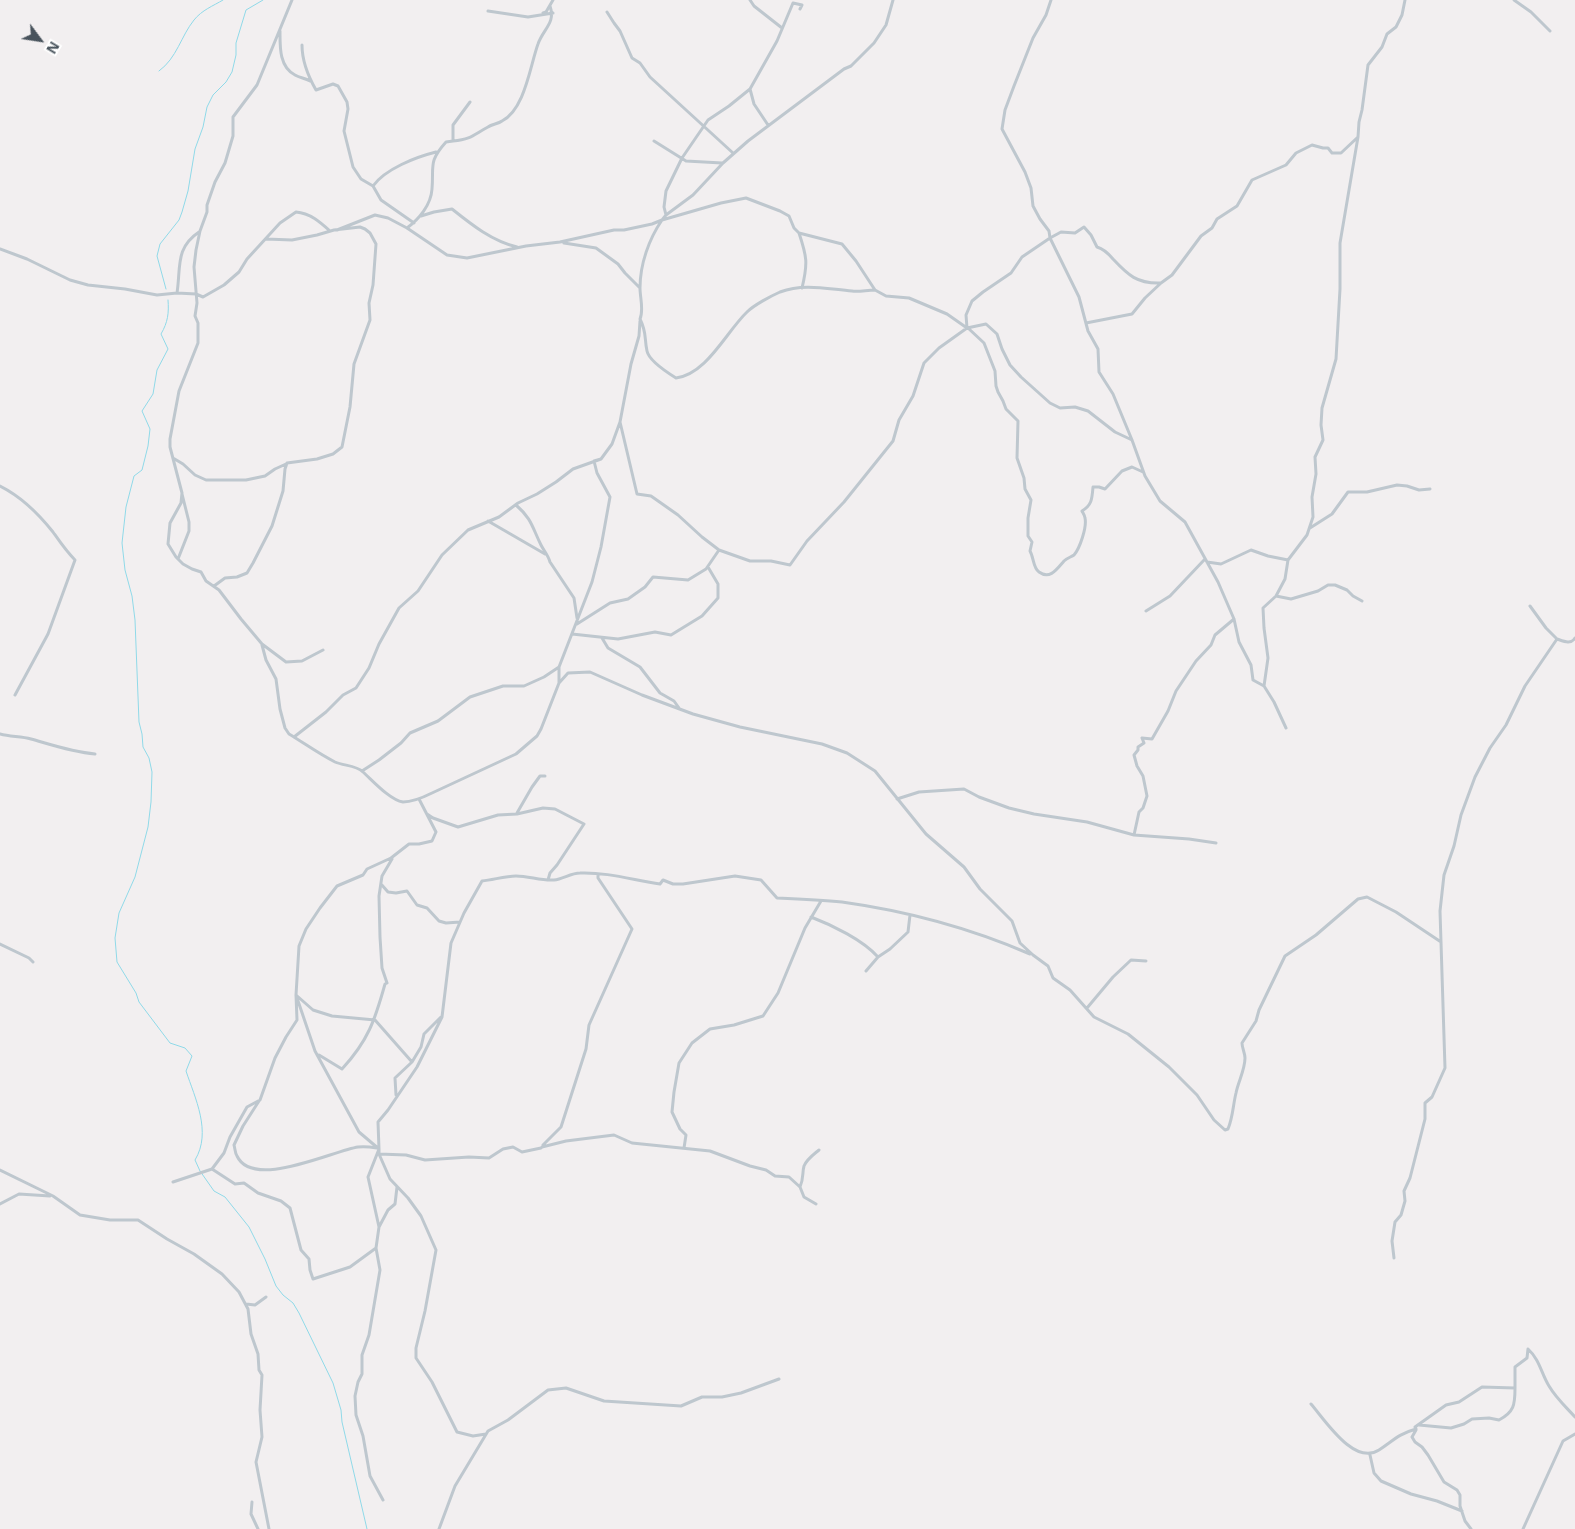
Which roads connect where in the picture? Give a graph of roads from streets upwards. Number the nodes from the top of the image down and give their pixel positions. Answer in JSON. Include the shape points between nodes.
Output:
{"nodes":[{"id":1,"x":292,"y":0,"type":"edge"},
{"id":2,"x":553,"y":0,"type":"edge"},
{"id":3,"x":750,"y":0,"type":"edge"},
{"id":4,"x":892,"y":0,"type":"edge"},
{"id":5,"x":1051,"y":0,"type":"edge"},
{"id":6,"x":1405,"y":0,"type":"edge"},
{"id":7,"x":1514,"y":0,"type":"edge"},
{"id":8,"x":794,"y":2,"type":"edge"},
{"id":9,"x":550,"y":6,"type":"junction"},
{"id":10,"x":800,"y":9,"type":"dead end"},
{"id":11,"x":488,"y":11,"type":"dead end"},
{"id":12,"x":607,"y":12,"type":"dead end"},
{"id":13,"x":553,"y":13,"type":"junction"},
{"id":14,"x":540,"y":15,"type":"junction"},
{"id":15,"x":782,"y":28,"type":"junction"},
{"id":16,"x":280,"y":29,"type":"junction"},
{"id":17,"x":1550,"y":31,"type":"dead end"},
{"id":18,"x":302,"y":45,"type":"dead end"},
{"id":19,"x":312,"y":83,"type":"junction"},
{"id":20,"x":750,"y":89,"type":"junction"},
{"id":21,"x":470,"y":102,"type":"dead end"},
{"id":22,"x":768,"y":125,"type":"junction"},
{"id":23,"x":703,"y":126,"type":"junction"},
{"id":24,"x":1358,"y":136,"type":"junction"},
{"id":25,"x":453,"y":141,"type":"junction"},
{"id":26,"x":654,"y":141,"type":"dead end"},
{"id":27,"x":437,"y":152,"type":"junction"},
{"id":28,"x":733,"y":153,"type":"junction"},
{"id":29,"x":682,"y":158,"type":"junction"},
{"id":30,"x":722,"y":163,"type":"junction"},
{"id":31,"x":373,"y":186,"type":"junction"},
{"id":32,"x":666,"y":215,"type":"junction"},
{"id":33,"x":421,"y":216,"type":"junction"},
{"id":34,"x":662,"y":220,"type":"junction"},
{"id":35,"x":414,"y":223,"type":"junction"},
{"id":36,"x":407,"y":228,"type":"junction"},
{"id":37,"x":337,"y":230,"type":"junction"},
{"id":38,"x":330,"y":231,"type":"junction"},
{"id":39,"x":200,"y":232,"type":"junction"},
{"id":40,"x":799,"y":233,"type":"junction"},
{"id":41,"x":1050,"y":238,"type":"junction"},
{"id":42,"x":266,"y":239,"type":"junction"},
{"id":43,"x":560,"y":242,"type":"junction"},
{"id":44,"x":520,"y":248,"type":"junction"},
{"id":45,"x":0,"y":249,"type":"edge"},
{"id":46,"x":1161,"y":283,"type":"junction"},
{"id":47,"x":640,"y":288,"type":"junction"},
{"id":48,"x":802,"y":288,"type":"junction"},
{"id":49,"x":875,"y":290,"type":"junction"},
{"id":50,"x":177,"y":293,"type":"junction"},
{"id":51,"x":196,"y":294,"type":"junction"},
{"id":52,"x":640,"y":319,"type":"junction"},
{"id":53,"x":1086,"y":323,"type":"junction"},
{"id":54,"x":967,"y":328,"type":"junction"},
{"id":55,"x":620,"y":422,"type":"junction"},
{"id":56,"x":1132,"y":440,"type":"junction"},
{"id":57,"x":173,"y":458,"type":"junction"},
{"id":58,"x":601,"y":459,"type":"junction"},
{"id":59,"x":287,"y":464,"type":"junction"},
{"id":60,"x":1143,"y":472,"type":"junction"},
{"id":61,"x":0,"y":486,"type":"edge"},
{"id":62,"x":1430,"y":489,"type":"dead end"},
{"id":63,"x":182,"y":493,"type":"junction"},
{"id":64,"x":516,"y":505,"type":"junction"},
{"id":65,"x":488,"y":522,"type":"junction"},
{"id":66,"x":1309,"y":529,"type":"junction"},
{"id":67,"x":720,"y":550,"type":"junction"},
{"id":68,"x":548,"y":556,"type":"junction"},
{"id":69,"x":178,"y":559,"type":"junction"},
{"id":70,"x":1206,"y":560,"type":"junction"},
{"id":71,"x":1288,"y":560,"type":"junction"},
{"id":72,"x":708,"y":567,"type":"junction"},
{"id":73,"x":214,"y":586,"type":"junction"},
{"id":74,"x":1276,"y":596,"type":"junction"},
{"id":75,"x":1362,"y":601,"type":"dead end"},
{"id":76,"x":1530,"y":606,"type":"dead end"},
{"id":77,"x":1146,"y":612,"type":"dead end"},
{"id":78,"x":1234,"y":619,"type":"junction"},
{"id":79,"x":577,"y":620,"type":"junction"},
{"id":80,"x":575,"y":626,"type":"junction"},
{"id":81,"x":572,"y":634,"type":"junction"},
{"id":82,"x":602,"y":638,"type":"junction"},
{"id":83,"x":1575,"y":638,"type":"edge"},
{"id":84,"x":1557,"y":639,"type":"junction"},
{"id":85,"x":262,"y":644,"type":"junction"},
{"id":86,"x":323,"y":650,"type":"dead end"},
{"id":87,"x":560,"y":666,"type":"junction"},
{"id":88,"x":558,"y":683,"type":"junction"},
{"id":89,"x":1264,"y":686,"type":"junction"},
{"id":90,"x":15,"y":695,"type":"dead end"},
{"id":91,"x":680,"y":709,"type":"junction"},
{"id":92,"x":1286,"y":728,"type":"dead end"},
{"id":93,"x":0,"y":734,"type":"edge"},
{"id":94,"x":294,"y":737,"type":"junction"},
{"id":95,"x":95,"y":754,"type":"dead end"},
{"id":96,"x":362,"y":771,"type":"junction"},
{"id":97,"x":545,"y":776,"type":"dead end"},
{"id":98,"x":419,"y":799,"type":"junction"},
{"id":99,"x":897,"y":799,"type":"junction"},
{"id":100,"x":426,"y":814,"type":"junction"},
{"id":101,"x":517,"y":814,"type":"junction"},
{"id":102,"x":1134,"y":835,"type":"junction"},
{"id":103,"x":1216,"y":843,"type":"dead end"},
{"id":104,"x":393,"y":856,"type":"junction"},
{"id":105,"x":598,"y":874,"type":"junction"},
{"id":106,"x":548,"y":880,"type":"junction"},
{"id":107,"x":381,"y":883,"type":"junction"},
{"id":108,"x":821,"y":901,"type":"junction"},
{"id":109,"x":910,"y":914,"type":"junction"},
{"id":110,"x":811,"y":918,"type":"junction"},
{"id":111,"x":460,"y":922,"type":"junction"},
{"id":112,"x":1441,"y":942,"type":"junction"},
{"id":113,"x":0,"y":944,"type":"edge"},
{"id":114,"x":1033,"y":956,"type":"junction"},
{"id":115,"x":878,"y":957,"type":"junction"},
{"id":116,"x":1146,"y":961,"type":"dead end"},
{"id":117,"x":32,"y":962,"type":"dead end"},
{"id":118,"x":866,"y":971,"type":"dead end"},
{"id":119,"x":296,"y":994,"type":"junction"},
{"id":120,"x":1087,"y":1008,"type":"junction"},
{"id":121,"x":442,"y":1016,"type":"junction"},
{"id":122,"x":375,"y":1020,"type":"junction"},
{"id":123,"x":317,"y":1054,"type":"junction"},
{"id":124,"x":412,"y":1062,"type":"junction"},
{"id":125,"x":396,"y":1096,"type":"junction"},
{"id":126,"x":260,"y":1100,"type":"junction"},
{"id":127,"x":540,"y":1148,"type":"junction"},
{"id":128,"x":684,"y":1148,"type":"junction"},
{"id":129,"x":378,"y":1149,"type":"junction"},
{"id":130,"x":819,"y":1150,"type":"dead end"},
{"id":131,"x":378,"y":1154,"type":"junction"},
{"id":132,"x":212,"y":1169,"type":"junction"},
{"id":133,"x":0,"y":1170,"type":"edge"},
{"id":134,"x":174,"y":1182,"type":"dead end"},
{"id":135,"x":397,"y":1186,"type":"junction"},
{"id":136,"x":800,"y":1187,"type":"junction"},
{"id":137,"x":53,"y":1196,"type":"junction"},
{"id":138,"x":0,"y":1204,"type":"edge"},
{"id":139,"x":816,"y":1204,"type":"dead end"},
{"id":140,"x":379,"y":1228,"type":"junction"},
{"id":141,"x":376,"y":1248,"type":"junction"},
{"id":142,"x":1394,"y":1258,"type":"dead end"},
{"id":143,"x":266,"y":1297,"type":"dead end"},
{"id":144,"x":246,"y":1304,"type":"junction"},
{"id":145,"x":779,"y":1379,"type":"dead end"},
{"id":146,"x":1515,"y":1388,"type":"junction"},
{"id":147,"x":1311,"y":1404,"type":"dead end"},
{"id":148,"x":1575,"y":1417,"type":"edge"},
{"id":149,"x":1418,"y":1424,"type":"junction"},
{"id":150,"x":1416,"y":1429,"type":"junction"},
{"id":151,"x":486,"y":1434,"type":"junction"},
{"id":152,"x":1575,"y":1434,"type":"edge"},
{"id":153,"x":1370,"y":1455,"type":"junction"},
{"id":154,"x":383,"y":1500,"type":"dead end"},
{"id":155,"x":252,"y":1502,"type":"dead end"},
{"id":156,"x":1462,"y":1512,"type":"junction"},
{"id":157,"x":258,"y":1529,"type":"edge"},
{"id":158,"x":269,"y":1529,"type":"edge"},
{"id":159,"x":439,"y":1529,"type":"edge"},
{"id":160,"x":1471,"y":1529,"type":"edge"},
{"id":161,"x":1524,"y":1529,"type":"edge"}],
"edges":[{"from":1,"to":16,"type":"street"},
{"from":2,"to":9,"type":"street"},
{"from":3,"to":15,"type":"street"},
{"from":4,"to":22,"type":"street","via":[[886,25],[874,43],[851,66]]},
{"from":5,"to":41,"type":"street","via":[[1005,110],[1002,129],[1025,172],[1033,206],[1050,231]]},
{"from":6,"to":24,"type":"street","via":[[1396,27],[1387,34],[1382,47],[1368,65]]},
{"from":7,"to":17,"type":"street"},
{"from":8,"to":10,"type":"street","via":[[802,5]]},
{"from":8,"to":15,"type":"street"},
{"from":9,"to":13,"type":"street"},
{"from":9,"to":14,"type":"street"},
{"from":11,"to":14,"type":"street","via":[[528,17]]},
{"from":12,"to":23,"type":"street","via":[[632,58]]},
{"from":13,"to":14,"type":"street"},
{"from":13,"to":25,"type":"street","via":[[537,46],[516,110],[504,121],[491,125],[472,138]]},
{"from":15,"to":20,"type":"street"},
{"from":16,"to":19,"type":"street","via":[[284,65],[290,73]]},
{"from":16,"to":39,"type":"street","via":[[257,85],[233,117],[233,136]]},
{"from":18,"to":19,"type":"street","via":[[302,55]]},
{"from":19,"to":31,"type":"street","via":[[316,90],[333,84],[338,86],[348,102],[344,131],[349,152],[361,179]]},
{"from":20,"to":22,"type":"street","via":[[754,104]]},
{"from":20,"to":23,"type":"street"},
{"from":21,"to":25,"type":"street","via":[[453,125]]},
{"from":22,"to":28,"type":"street"},
{"from":23,"to":28,"type":"street"},
{"from":23,"to":29,"type":"street"},
{"from":24,"to":46,"type":"street","via":[[1341,154],[1312,145],[1296,153],[1286,165],[1252,180],[1237,206],[1217,219],[1172,275]]},
{"from":24,"to":66,"type":"street","via":[[1340,243],[1336,359],[1322,408],[1323,440],[1315,458],[1313,517]]},
{"from":25,"to":27,"type":"street","via":[[446,142]]},
{"from":26,"to":29,"type":"street"},
{"from":27,"to":31,"type":"street","via":[[404,164],[377,180]]},
{"from":27,"to":33,"type":"street","via":[[432,190]]},
{"from":28,"to":30,"type":"street"},
{"from":29,"to":30,"type":"street"},
{"from":29,"to":32,"type":"street","via":[[666,191]]},
{"from":30,"to":32,"type":"street","via":[[693,195]]},
{"from":31,"to":35,"type":"street","via":[[381,200]]},
{"from":32,"to":34,"type":"street"},
{"from":33,"to":35,"type":"street"},
{"from":33,"to":44,"type":"street","via":[[452,209],[496,240]]},
{"from":34,"to":40,"type":"street","via":[[746,198],[789,216]]},
{"from":34,"to":43,"type":"street"},
{"from":34,"to":47,"type":"street","via":[[654,232],[641,269]]},
{"from":35,"to":36,"type":"street"},
{"from":36,"to":37,"type":"street","via":[[375,215]]},
{"from":36,"to":44,"type":"street","via":[[447,255],[467,258]]},
{"from":37,"to":38,"type":"street"},
{"from":37,"to":59,"type":"street","via":[[360,227],[374,239],[369,326],[354,364],[342,447],[317,460]]},
{"from":38,"to":42,"type":"street","via":[[292,240]]},
{"from":38,"to":42,"type":"street","via":[[316,219],[296,212],[280,223]]},
{"from":39,"to":50,"type":"street","via":[[186,243],[182,251]]},
{"from":39,"to":51,"type":"street","via":[[194,267]]},
{"from":40,"to":48,"type":"street","via":[[806,253]]},
{"from":40,"to":49,"type":"street","via":[[842,244]]},
{"from":41,"to":46,"type":"street","via":[[1061,232],[1075,234],[1084,227],[1097,246],[1133,278],[1149,284]]},
{"from":41,"to":53,"type":"street","via":[[1079,297]]},
{"from":41,"to":54,"type":"street","via":[[1022,257],[1011,273],[972,302],[966,315]]},
{"from":42,"to":51,"type":"street","via":[[224,285],[203,296]]},
{"from":43,"to":44,"type":"street"},
{"from":43,"to":47,"type":"street","via":[[596,248],[618,264]]},
{"from":45,"to":50,"type":"street","via":[[88,286],[157,295]]},
{"from":46,"to":53,"type":"street","via":[[1132,314]]},
{"from":47,"to":52,"type":"street"},
{"from":48,"to":49,"type":"street"},
{"from":48,"to":52,"type":"street","via":[[781,292],[749,310],[701,367],[684,377],[676,378],[664,371],[647,353],[645,329]]},
{"from":49,"to":54,"type":"street","via":[[886,296],[909,298],[947,314]]},
{"from":50,"to":51,"type":"street"},
{"from":51,"to":57,"type":"street","via":[[198,343],[179,391],[170,439]]},
{"from":52,"to":55,"type":"street"},
{"from":53,"to":56,"type":"street","via":[[1098,349],[1099,372],[1113,394]]},
{"from":54,"to":56,"type":"street","via":[[986,324],[997,334],[1010,364],[1050,403],[1060,408],[1075,407],[1088,411],[1115,432]]},
{"from":54,"to":60,"type":"street","via":[[984,344],[995,371],[998,392],[1006,409],[1018,421],[1017,458],[1031,500],[1028,536],[1032,542],[1030,551],[1035,569],[1048,575],[1074,555],[1086,518],[1082,511],[1089,507],[1093,488],[1105,489],[1122,471],[1132,467]]},
{"from":54,"to":67,"type":"street","via":[[924,363],[914,396],[899,420],[893,441],[790,565],[750,561]]},
{"from":55,"to":58,"type":"street","via":[[612,444]]},
{"from":55,"to":67,"type":"street","via":[[637,494],[651,496]]},
{"from":56,"to":60,"type":"street"},
{"from":57,"to":59,"type":"street","via":[[206,480],[246,480],[265,476]]},
{"from":57,"to":63,"type":"street"},
{"from":58,"to":64,"type":"street","via":[[573,469]]},
{"from":58,"to":79,"type":"street","via":[[594,461],[610,497],[592,582]]},
{"from":59,"to":73,"type":"street","via":[[272,526],[253,563],[247,573],[225,578]]},
{"from":60,"to":70,"type":"street","via":[[1160,501],[1185,522]]},
{"from":61,"to":90,"type":"street","via":[[29,505],[75,560],[48,634]]},
{"from":62,"to":66,"type":"street","via":[[1397,485],[1366,492],[1348,492],[1332,514]]},
{"from":63,"to":69,"type":"street","via":[[189,522]]},
{"from":63,"to":69,"type":"street","via":[[168,532],[168,544]]},
{"from":64,"to":65,"type":"street"},
{"from":64,"to":68,"type":"street","via":[[529,518]]},
{"from":65,"to":68,"type":"street"},
{"from":65,"to":94,"type":"street","via":[[468,530],[442,554],[418,591],[399,608],[356,688],[343,695]]},
{"from":66,"to":71,"type":"street"},
{"from":67,"to":72,"type":"street"},
{"from":68,"to":79,"type":"street","via":[[574,598]]},
{"from":69,"to":73,"type":"street","via":[[192,570],[201,572]]},
{"from":70,"to":71,"type":"street","via":[[1221,564],[1251,550]]},
{"from":70,"to":77,"type":"street","via":[[1170,596]]},
{"from":70,"to":78,"type":"street"},
{"from":71,"to":74,"type":"street","via":[[1285,579]]},
{"from":72,"to":80,"type":"street","via":[[688,580],[653,577],[645,588],[628,599],[610,603]]},
{"from":72,"to":82,"type":"street","via":[[718,584],[718,598],[702,616],[671,635],[656,632],[618,639]]},
{"from":73,"to":85,"type":"street"},
{"from":74,"to":75,"type":"street","via":[[1290,598],[1336,585]]},
{"from":74,"to":89,"type":"street","via":[[1263,608],[1268,658]]},
{"from":76,"to":84,"type":"street"},
{"from":78,"to":89,"type":"street","via":[[1239,642],[1251,665],[1253,680]]},
{"from":78,"to":102,"type":"street","via":[[1215,635],[1176,691],[1152,739],[1142,738],[1144,743],[1134,755],[1143,776],[1146,796]]},
{"from":79,"to":80,"type":"street"},
{"from":80,"to":81,"type":"street"},
{"from":81,"to":82,"type":"street"},
{"from":81,"to":87,"type":"street"},
{"from":82,"to":91,"type":"street","via":[[608,648],[640,667],[660,693]]},
{"from":83,"to":84,"type":"street","via":[[1570,642]]},
{"from":84,"to":112,"type":"street","via":[[1525,686],[1506,726],[1475,776],[1444,875]]},
{"from":85,"to":86,"type":"street","via":[[286,662],[302,661]]},
{"from":85,"to":94,"type":"street","via":[[276,679],[285,728]]},
{"from":87,"to":88,"type":"street"},
{"from":87,"to":96,"type":"street","via":[[524,686],[503,686],[470,697],[438,721],[410,733],[402,743]]},
{"from":88,"to":91,"type":"street","via":[[568,673],[590,672]]},
{"from":88,"to":98,"type":"street","via":[[537,736],[516,754]]},
{"from":89,"to":92,"type":"street"},
{"from":91,"to":99,"type":"street","via":[[847,753],[875,771]]},
{"from":93,"to":95,"type":"street"},
{"from":94,"to":96,"type":"street","via":[[338,763]]},
{"from":96,"to":98,"type":"street","via":[[390,796],[402,802]]},
{"from":97,"to":101,"type":"street","via":[[540,776]]},
{"from":98,"to":100,"type":"street"},
{"from":99,"to":102,"type":"street","via":[[919,792],[964,789],[1008,808],[1087,822]]},
{"from":99,"to":114,"type":"street","via":[[926,834],[964,867],[980,889],[1012,921],[1020,943]]},
{"from":100,"to":101,"type":"street","via":[[458,827],[498,815]]},
{"from":100,"to":104,"type":"street","via":[[436,832],[432,840],[408,844]]},
{"from":101,"to":106,"type":"street","via":[[542,808],[555,809],[584,824]]},
{"from":102,"to":103,"type":"street"},
{"from":104,"to":107,"type":"street"},
{"from":104,"to":119,"type":"street","via":[[367,869],[363,875],[337,886],[320,908],[299,946]]},
{"from":105,"to":106,"type":"street","via":[[578,872]]},
{"from":105,"to":108,"type":"street","via":[[660,884],[663,880],[683,884],[735,876],[761,880],[777,898]]},
{"from":105,"to":127,"type":"street","via":[[632,929],[589,1025],[586,1049],[561,1127]]},
{"from":106,"to":111,"type":"street","via":[[513,876],[482,881]]},
{"from":107,"to":111,"type":"street","via":[[388,892],[407,891],[417,904],[427,908],[439,921]]},
{"from":107,"to":122,"type":"street","via":[[380,937],[386,983]]},
{"from":108,"to":109,"type":"street"},
{"from":108,"to":110,"type":"street"},
{"from":109,"to":114,"type":"street","via":[[974,932]]},
{"from":109,"to":115,"type":"street","via":[[908,932]]},
{"from":110,"to":115,"type":"street","via":[[837,929]]},
{"from":110,"to":128,"type":"street","via":[[778,993],[763,1016],[710,1029],[692,1043],[679,1063],[672,1112],[686,1135]]},
{"from":111,"to":121,"type":"street","via":[[451,943]]},
{"from":112,"to":120,"type":"street","via":[[1396,912],[1364,897],[1284,956],[1256,1021],[1241,1045],[1245,1057],[1227,1130],[1214,1120],[1197,1096],[1169,1067],[1128,1034],[1094,1017]]},
{"from":112,"to":142,"type":"street","via":[[1445,1068],[1432,1097],[1425,1103],[1425,1119],[1404,1191],[1406,1201],[1393,1231]]},
{"from":113,"to":117,"type":"street"},
{"from":114,"to":120,"type":"street","via":[[1048,966],[1053,978]]},
{"from":115,"to":118,"type":"street"},
{"from":116,"to":120,"type":"street","via":[[1130,960]]},
{"from":119,"to":122,"type":"street","via":[[313,1010],[332,1016]]},
{"from":119,"to":123,"type":"street"},
{"from":119,"to":126,"type":"street","via":[[297,1020],[275,1058]]},
{"from":121,"to":124,"type":"street","via":[[424,1034]]},
{"from":121,"to":125,"type":"street","via":[[432,1040]]},
{"from":122,"to":123,"type":"street","via":[[342,1069]]},
{"from":122,"to":124,"type":"street"},
{"from":123,"to":129,"type":"street","via":[[359,1132]]},
{"from":124,"to":125,"type":"street","via":[[395,1078]]},
{"from":125,"to":129,"type":"street","via":[[378,1122]]},
{"from":126,"to":129,"type":"street","via":[[234,1145],[237,1157],[250,1168],[269,1171],[356,1147]]},
{"from":126,"to":132,"type":"street","via":[[247,1107],[224,1153]]},
{"from":127,"to":128,"type":"street","via":[[614,1135],[632,1143]]},
{"from":127,"to":131,"type":"street","via":[[522,1152],[513,1147],[489,1158],[424,1160],[406,1155]]},
{"from":128,"to":136,"type":"street","via":[[710,1151],[775,1176],[789,1177]]},
{"from":129,"to":131,"type":"street"},
{"from":129,"to":140,"type":"street","via":[[368,1177]]},
{"from":130,"to":136,"type":"street","via":[[804,1167]]},
{"from":131,"to":135,"type":"street"},
{"from":132,"to":134,"type":"street"},
{"from":132,"to":141,"type":"street","via":[[235,1184],[244,1183],[258,1194],[281,1201],[290,1208],[313,1279],[350,1267]]},
{"from":133,"to":137,"type":"street"},
{"from":135,"to":140,"type":"street","via":[[395,1204]]},
{"from":135,"to":151,"type":"street","via":[[421,1216],[436,1250],[416,1358],[457,1432],[473,1436]]},
{"from":136,"to":139,"type":"street","via":[[804,1197]]},
{"from":137,"to":138,"type":"street","via":[[18,1194]]},
{"from":137,"to":144,"type":"street","via":[[80,1216],[138,1220],[222,1274]]},
{"from":140,"to":141,"type":"street"},
{"from":141,"to":154,"type":"street","via":[[380,1270],[369,1335],[362,1355],[362,1374],[355,1396],[356,1415],[364,1436],[370,1476]]},
{"from":143,"to":144,"type":"street","via":[[255,1305]]},
{"from":144,"to":158,"type":"street","via":[[262,1375],[262,1437],[256,1462]]},
{"from":145,"to":151,"type":"street","via":[[722,1397],[702,1397],[681,1406],[604,1401],[566,1388],[548,1390]]},
{"from":146,"to":148,"type":"street","via":[[1515,1367],[1527,1358],[1528,1349],[1535,1355],[1548,1386]]},
{"from":146,"to":149,"type":"street","via":[[1482,1387]]},
{"from":146,"to":149,"type":"street","via":[[1513,1409],[1499,1420],[1472,1419],[1451,1428]]},
{"from":147,"to":153,"type":"street","via":[[1348,1446]]},
{"from":149,"to":150,"type":"street"},
{"from":150,"to":153,"type":"street","via":[[1405,1432]]},
{"from":150,"to":156,"type":"street","via":[[1412,1437],[1428,1455],[1444,1482],[1457,1490]]},
{"from":151,"to":159,"type":"street","via":[[455,1486]]},
{"from":152,"to":161,"type":"street","via":[[1563,1441]]},
{"from":153,"to":156,"type":"street","via":[[1374,1473],[1381,1481]]},
{"from":155,"to":157,"type":"street","via":[[251,1514]]},
{"from":156,"to":160,"type":"street"}]}
